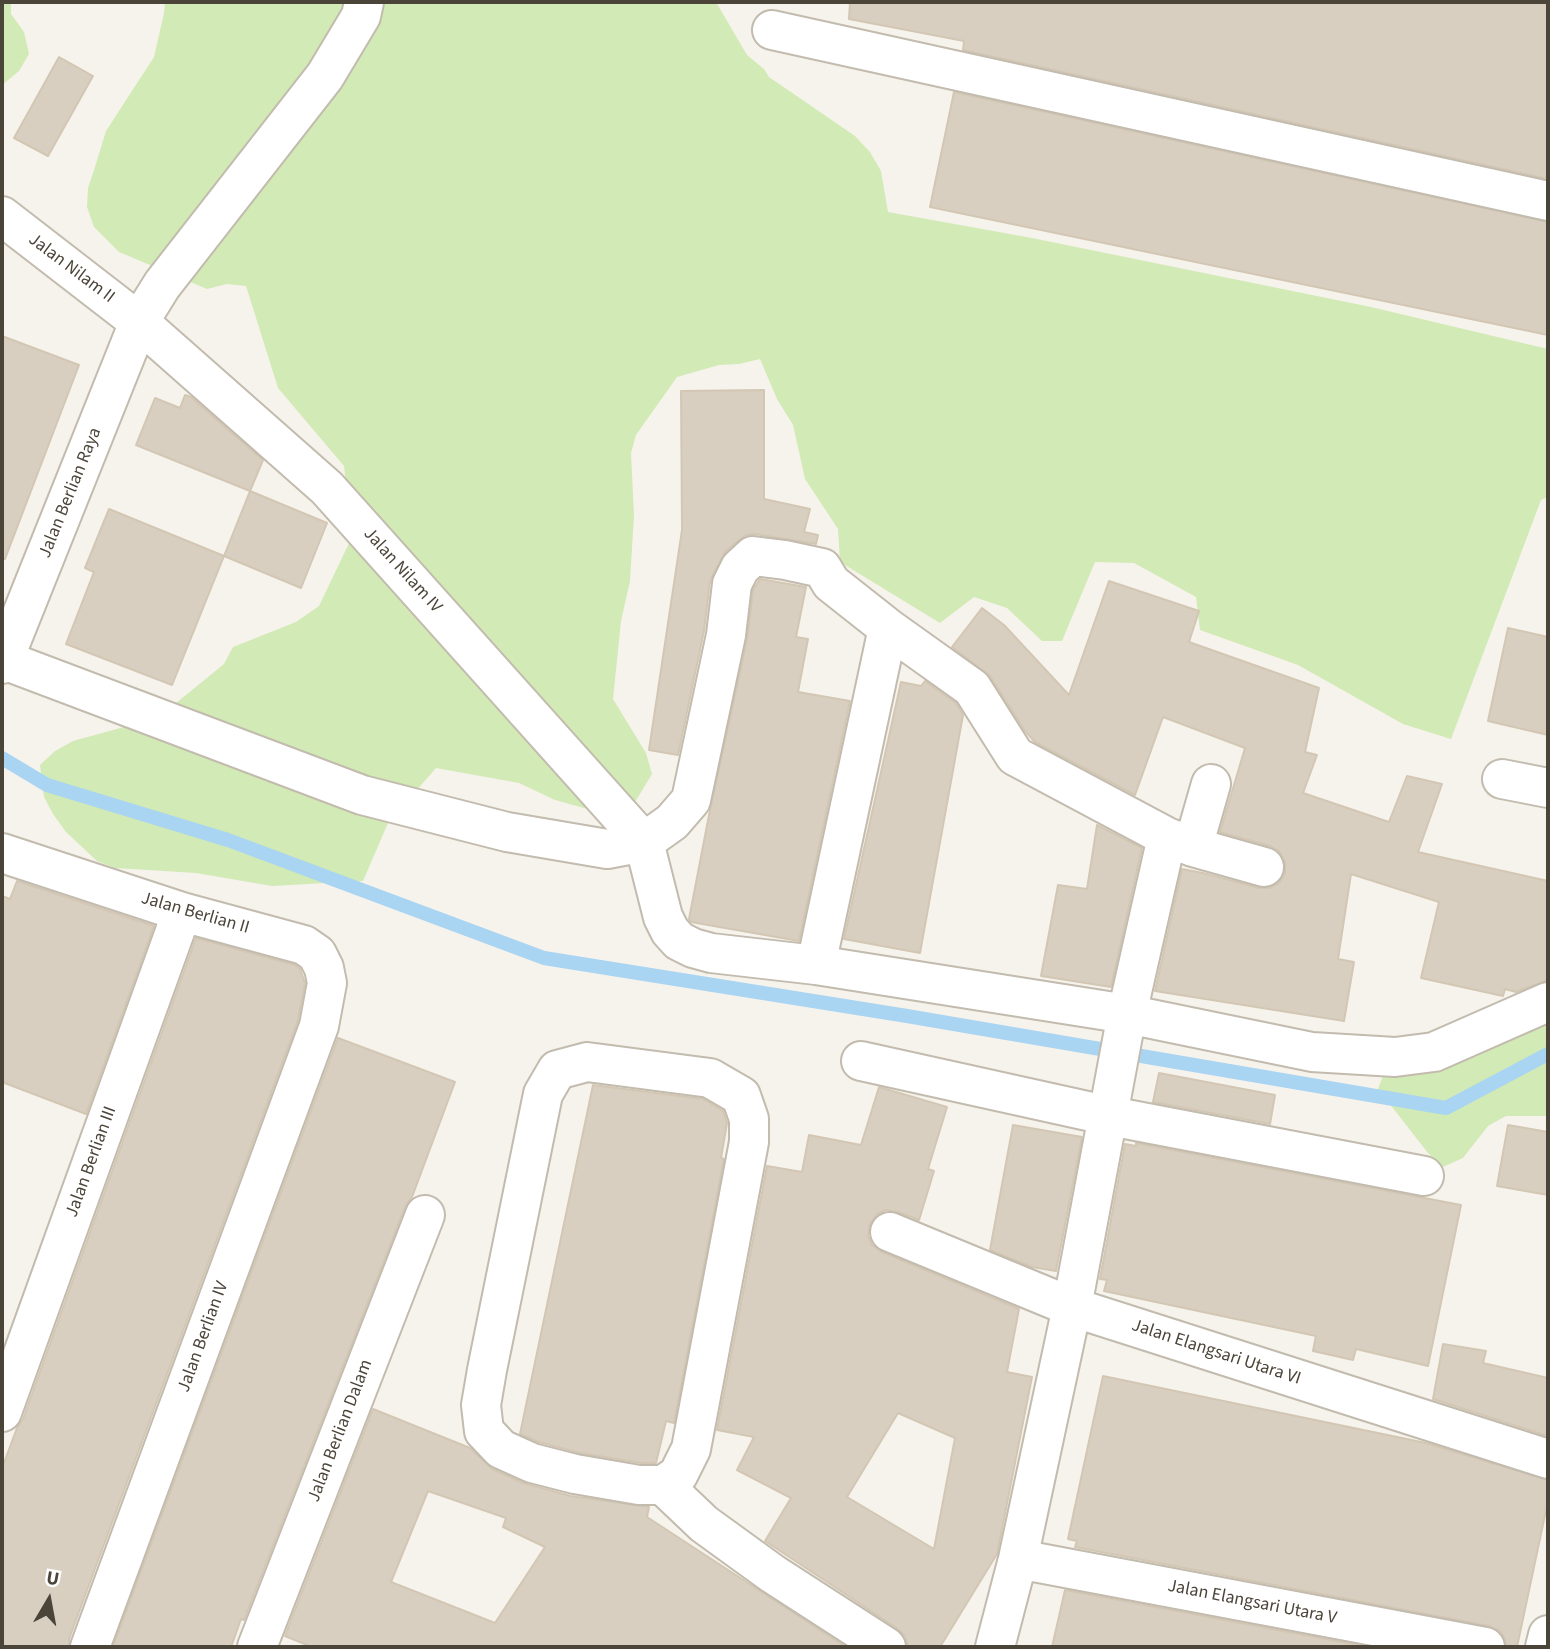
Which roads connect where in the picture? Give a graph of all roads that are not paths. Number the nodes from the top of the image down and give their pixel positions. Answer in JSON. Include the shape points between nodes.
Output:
{"nodes":[{"id":1,"x":363,"y":2,"type":"edge"},
{"id":2,"x":772,"y":30,"type":"dead end"},
{"id":3,"x":1548,"y":201,"type":"edge"},
{"id":4,"x":2,"y":216,"type":"edge"},
{"id":5,"x":139,"y":322,"type":"junction"},
{"id":6,"x":888,"y":628,"type":"junction"},
{"id":7,"x":3,"y":662,"type":"edge"},
{"id":8,"x":1502,"y":779,"type":"dead end"},
{"id":9,"x":1211,"y":784,"type":"dead end"},
{"id":10,"x":1548,"y":789,"type":"edge"},
{"id":11,"x":644,"y":842,"type":"junction"},
{"id":12,"x":1180,"y":842,"type":"junction"},
{"id":13,"x":2,"y":853,"type":"edge"},
{"id":14,"x":1264,"y":867,"type":"dead end"},
{"id":15,"x":182,"y":912,"type":"junction"},
{"id":16,"x":816,"y":965,"type":"junction"},
{"id":17,"x":1548,"y":1002,"type":"edge"},
{"id":18,"x":319,"y":1026,"type":"joint"},
{"id":19,"x":861,"y":1062,"type":"dead end"},
{"id":20,"x":1118,"y":1064,"type":"junction"},
{"id":21,"x":1424,"y":1176,"type":"dead end"},
{"id":22,"x":425,"y":1215,"type":"dead end"},
{"id":23,"x":890,"y":1232,"type":"dead end"},
{"id":24,"x":1072,"y":1307,"type":"junction"},
{"id":25,"x":2,"y":1412,"type":"edge"},
{"id":26,"x":1548,"y":1458,"type":"edge"},
{"id":27,"x":663,"y":1485,"type":"junction"},
{"id":28,"x":1018,"y":1559,"type":"junction"},
{"id":29,"x":1548,"y":1635,"type":"edge"},
{"id":30,"x":90,"y":1647,"type":"edge"},
{"id":31,"x":257,"y":1647,"type":"edge"},
{"id":32,"x":886,"y":1647,"type":"edge"},
{"id":33,"x":995,"y":1647,"type":"edge"},
{"id":34,"x":1485,"y":1647,"type":"edge"},
{"id":35,"x":1545,"y":1647,"type":"edge"}],
"edges":[{"from":1,"to":5,"type":"street","name":"Jalan Berlian Raya","via":[[361,16],[325,76],[170,274]]},
{"from":2,"to":3,"type":"street"},
{"from":4,"to":5,"type":"street","name":"Jalan Nilam II"},
{"from":5,"to":7,"type":"street","name":"Jalan Berlian Raya"},
{"from":5,"to":11,"type":"street","name":"Jalan Nilam IV","via":[[327,488]]},
{"from":6,"to":11,"type":"street","via":[[831,583],[822,569],[753,556],[740,568],[733,584],[691,800],[672,822]]},
{"from":6,"to":12,"type":"street","via":[[972,688],[1015,756]]},
{"from":6,"to":16,"type":"street"},
{"from":7,"to":11,"type":"street","via":[[362,795],[587,847],[607,849]]},
{"from":8,"to":10,"type":"street"},
{"from":9,"to":12,"type":"street"},
{"from":11,"to":16,"type":"street","via":[[663,917],[679,941],[711,953]]},
{"from":12,"to":14,"type":"street"},
{"from":12,"to":20,"type":"street"},
{"from":13,"to":15,"type":"street","name":"Jalan Berlian II"},
{"from":15,"to":18,"type":"street","name":"Jalan Berlian II","via":[[304,945],[317,954],[327,983]]},
{"from":15,"to":25,"type":"street","name":"Jalan Berlian III"},
{"from":16,"to":20,"type":"street"},
{"from":17,"to":20,"type":"street","via":[[1434,1052],[1395,1057],[1312,1052]]},
{"from":18,"to":30,"type":"street","name":"Jalan Berlian IV"},
{"from":19,"to":20,"type":"street"},
{"from":20,"to":21,"type":"street"},
{"from":20,"to":24,"type":"street"},
{"from":22,"to":31,"type":"street","name":"Jalan Berlian Dalam"},
{"from":23,"to":24,"type":"street","name":"Jalan Elangsari Utara VI"},
{"from":24,"to":26,"type":"street","name":"Jalan Elangsari Utara VI"},
{"from":24,"to":28,"type":"street"},
{"from":27,"to":27,"type":"street","via":[[678,1475],[691,1449],[747,1155],[749,1119],[740,1096],[710,1078],[587,1062],[557,1070],[543,1094],[487,1370],[481,1405],[484,1431],[501,1448],[532,1463],[639,1486]]},
{"from":27,"to":32,"type":"street","via":[[704,1524]]},
{"from":28,"to":33,"type":"street"},
{"from":28,"to":34,"type":"street","name":"Jalan Elangsari Utara V"},
{"from":29,"to":35,"type":"street"}]}
